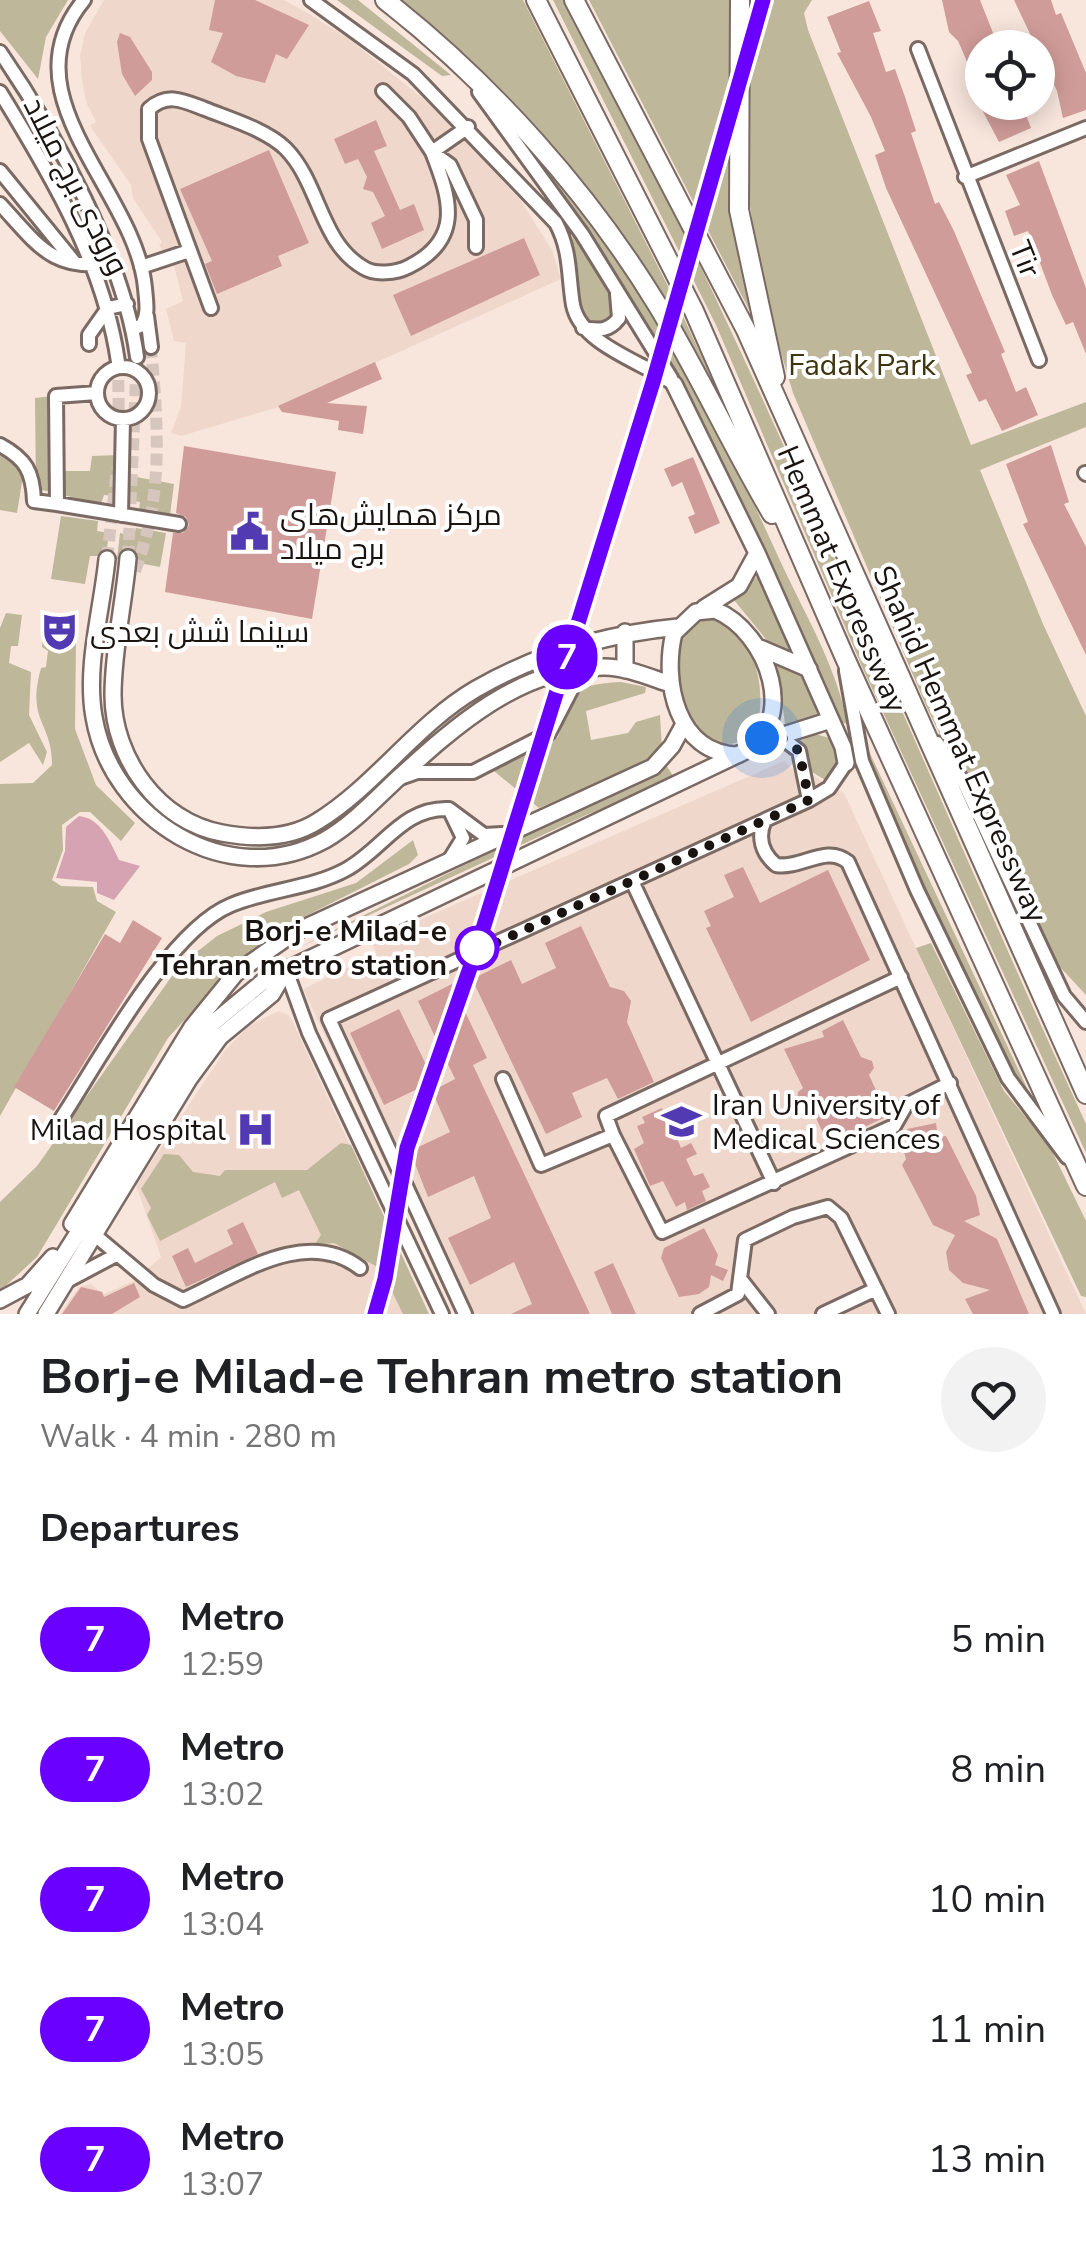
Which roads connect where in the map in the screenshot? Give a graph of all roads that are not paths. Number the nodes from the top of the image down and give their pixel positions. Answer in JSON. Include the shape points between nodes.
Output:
{"nodes":[{"id":1,"x":84,"y":0,"type":"edge"},
{"id":2,"x":311,"y":0,"type":"edge"},
{"id":3,"x":385,"y":0,"type":"edge"},
{"id":4,"x":536,"y":0,"type":"edge"},
{"id":5,"x":574,"y":0,"type":"edge"},
{"id":6,"x":742,"y":0,"type":"edge"},
{"id":7,"x":918,"y":49,"type":"dead end"},
{"id":8,"x":0,"y":52,"type":"edge"},
{"id":9,"x":460,"y":65,"type":"junction"},
{"id":10,"x":383,"y":91,"type":"dead end"},
{"id":11,"x":0,"y":92,"type":"edge"},
{"id":12,"x":468,"y":126,"type":"junction"},
{"id":13,"x":1086,"y":128,"type":"edge"},
{"id":14,"x":432,"y":152,"type":"junction"},
{"id":15,"x":0,"y":171,"type":"edge"},
{"id":16,"x":964,"y":176,"type":"junction"},
{"id":17,"x":0,"y":204,"type":"edge"},
{"id":18,"x":476,"y":247,"type":"dead end"},
{"id":19,"x":190,"y":251,"type":"junction"},
{"id":20,"x":114,"y":263,"type":"junction"},
{"id":21,"x":76,"y":265,"type":"junction"},
{"id":22,"x":93,"y":266,"type":"junction"},
{"id":23,"x":141,"y":268,"type":"junction"},
{"id":24,"x":613,"y":282,"type":"junction"},
{"id":25,"x":127,"y":304,"type":"junction"},
{"id":26,"x":108,"y":308,"type":"junction"},
{"id":27,"x":211,"y":308,"type":"dead end"},
{"id":28,"x":147,"y":314,"type":"junction"},
{"id":29,"x":582,"y":328,"type":"junction"},
{"id":30,"x":133,"y":330,"type":"junction"},
{"id":31,"x":90,"y":344,"type":"dead end"},
{"id":32,"x":151,"y":347,"type":"tunnel mouth"},
{"id":33,"x":137,"y":357,"type":"tunnel mouth"},
{"id":34,"x":1039,"y":360,"type":"dead end"},
{"id":35,"x":118,"y":362,"type":"tunnel mouth"},
{"id":36,"x":674,"y":384,"type":"junction"},
{"id":37,"x":97,"y":393,"type":"junction"},
{"id":38,"x":784,"y":416,"type":"junction"},
{"id":39,"x":123,"y":419,"type":"junction"},
{"id":40,"x":0,"y":445,"type":"edge"},
{"id":41,"x":57,"y":504,"type":"junction"},
{"id":42,"x":121,"y":515,"type":"junction"},
{"id":43,"x":179,"y":524,"type":"dead end"},
{"id":44,"x":757,"y":553,"type":"junction"},
{"id":45,"x":108,"y":558,"type":"tunnel mouth"},
{"id":46,"x":128,"y":575,"type":"joint"},
{"id":47,"x":810,"y":577,"type":"junction"},
{"id":48,"x":106,"y":578,"type":"junction"},
{"id":49,"x":696,"y":612,"type":"junction"},
{"id":50,"x":678,"y":627,"type":"junction"},
{"id":51,"x":625,"y":632,"type":"junction"},
{"id":52,"x":575,"y":646,"type":"junction"},
{"id":53,"x":760,"y":648,"type":"junction"},
{"id":54,"x":845,"y":658,"type":"junction"},
{"id":55,"x":577,"y":669,"type":"junction"},
{"id":56,"x":809,"y":669,"type":"junction"},
{"id":57,"x":625,"y":670,"type":"junction"},
{"id":58,"x":670,"y":684,"type":"junction"},
{"id":59,"x":911,"y":704,"type":"junction"},
{"id":60,"x":831,"y":720,"type":"junction"},
{"id":61,"x":684,"y":724,"type":"junction"},
{"id":62,"x":782,"y":738,"type":"junction"},
{"id":63,"x":758,"y":743,"type":"junction"},
{"id":64,"x":737,"y":755,"type":"junction"},
{"id":65,"x":846,"y":763,"type":"joint"},
{"id":66,"x":398,"y":779,"type":"junction"},
{"id":67,"x":809,"y":800,"type":"junction"},
{"id":68,"x":449,"y":808,"type":"junction"},
{"id":69,"x":765,"y":820,"type":"junction"},
{"id":70,"x":504,"y":834,"type":"junction"},
{"id":71,"x":441,"y":866,"type":"junction"},
{"id":72,"x":632,"y":881,"type":"junction"},
{"id":73,"x":286,"y":970,"type":"junction"},
{"id":74,"x":901,"y":978,"type":"junction"},
{"id":75,"x":1086,"y":1022,"type":"edge"},
{"id":76,"x":716,"y":1064,"type":"junction"},
{"id":77,"x":503,"y":1079,"type":"dead end"},
{"id":78,"x":950,"y":1083,"type":"junction"},
{"id":79,"x":1086,"y":1094,"type":"edge"},
{"id":80,"x":61,"y":1119,"type":"dead end"},
{"id":81,"x":614,"y":1135,"type":"junction"},
{"id":82,"x":1083,"y":1180,"type":"edge"},
{"id":83,"x":774,"y":1183,"type":"junction"},
{"id":84,"x":96,"y":1236,"type":"junction"},
{"id":85,"x":116,"y":1256,"type":"junction"},
{"id":86,"x":360,"y":1268,"type":"dead end"},
{"id":87,"x":67,"y":1281,"type":"junction"},
{"id":88,"x":742,"y":1281,"type":"junction"},
{"id":89,"x":876,"y":1289,"type":"junction"},
{"id":90,"x":0,"y":1300,"type":"edge"},
{"id":91,"x":731,"y":1308,"type":"edge"},
{"id":92,"x":27,"y":1314,"type":"edge"},
{"id":93,"x":46,"y":1314,"type":"edge"},
{"id":94,"x":442,"y":1314,"type":"edge"},
{"id":95,"x":466,"y":1314,"type":"edge"},
{"id":96,"x":700,"y":1314,"type":"edge"},
{"id":97,"x":768,"y":1314,"type":"edge"},
{"id":98,"x":823,"y":1314,"type":"edge"},
{"id":99,"x":888,"y":1314,"type":"edge"},
{"id":100,"x":1053,"y":1314,"type":"edge"}],
"edges":[{"from":1,"to":23,"type":"street","via":[[60,46],[57,80]]},
{"from":2,"to":12,"type":"street","via":[[413,74]]},
{"from":3,"to":9,"type":"highway"},
{"from":4,"to":47,"type":"highway","name":"Hemmat Expressway","via":[[694,311]]},
{"from":5,"to":38,"type":"highway","name":"Hemmat Expressway"},
{"from":6,"to":38,"type":"highway","via":[[740,210]]},
{"from":7,"to":16,"type":"street","name":"Tir"},
{"from":8,"to":20,"type":"street"},
{"from":9,"to":24,"type":"street"},
{"from":9,"to":47,"type":"highway","via":[[533,140],[623,252]]},
{"from":10,"to":14,"type":"street"},
{"from":11,"to":22,"type":"street","name":"ورودی برج میلاد"},
{"from":12,"to":14,"type":"street"},
{"from":12,"to":29,"type":"street","via":[[556,222],[567,244],[572,301]]},
{"from":13,"to":16,"type":"street"},
{"from":14,"to":18,"type":"street","via":[[450,165],[476,220]]},
{"from":14,"to":19,"type":"street","via":[[448,193],[448,229],[428,257],[400,271],[369,272],[343,254],[284,146],[200,107],[171,97],[158,101],[149,109],[149,139]]},
{"from":15,"to":21,"type":"street"},
{"from":16,"to":34,"type":"street","name":"Tir"},
{"from":17,"to":21,"type":"street","via":[[46,254]]},
{"from":19,"to":23,"type":"street"},
{"from":19,"to":27,"type":"street"},
{"from":20,"to":22,"type":"street"},
{"from":20,"to":25,"type":"street"},
{"from":21,"to":22,"type":"street"},
{"from":22,"to":26,"type":"street","name":"ورودی برج میلاد"},
{"from":23,"to":28,"type":"street"},
{"from":24,"to":29,"type":"street","via":[[619,318],[604,330]]},
{"from":24,"to":36,"type":"street"},
{"from":25,"to":26,"type":"street"},
{"from":25,"to":30,"type":"street"},
{"from":26,"to":31,"type":"street"},
{"from":26,"to":35,"type":"street","name":"ورودی برج میلاد"},
{"from":28,"to":30,"type":"street"},
{"from":28,"to":32,"type":"street"},
{"from":29,"to":36,"type":"street"},
{"from":30,"to":33,"type":"street"},
{"from":36,"to":44,"type":"main road"},
{"from":37,"to":39,"type":"street","via":[[108,414]]},
{"from":37,"to":39,"type":"street","via":[[102,378],[116,368],[142,374],[150,389],[146,407]]},
{"from":37,"to":41,"type":"street","via":[[56,396]]},
{"from":38,"to":59,"type":"highway","name":"Shahid Hemmat Expressway"},
{"from":39,"to":42,"type":"street"},
{"from":40,"to":41,"type":"street","via":[[26,463],[34,500]]},
{"from":41,"to":42,"type":"street"},
{"from":42,"to":43,"type":"street"},
{"from":44,"to":49,"type":"main road","via":[[738,586]]},
{"from":44,"to":56,"type":"main road"},
{"from":45,"to":48,"type":"main road"},
{"from":46,"to":48,"type":"street"},
{"from":46,"to":52,"type":"main road","via":[[113,695],[130,761],[172,812],[208,831],[246,838],[314,824],[472,691]]},
{"from":47,"to":54,"type":"highway","name":"Hemmat Expressway"},
{"from":48,"to":66,"type":"main road","via":[[92,675],[94,717],[126,797],[162,828],[202,849],[244,856],[287,853],[323,840]]},
{"from":49,"to":50,"type":"main road"},
{"from":49,"to":53,"type":"main road","via":[[734,617]]},
{"from":50,"to":51,"type":"main road"},
{"from":50,"to":58,"type":"main road"},
{"from":51,"to":52,"type":"main road"},
{"from":51,"to":57,"type":"main road"},
{"from":52,"to":55,"type":"main road","via":[[583,656]]},
{"from":53,"to":56,"type":"main road"},
{"from":53,"to":63,"type":"main road","via":[[772,706]]},
{"from":54,"to":82,"type":"highway","name":"Hemmat Expressway"},
{"from":54,"to":82,"type":"street","via":[[862,761],[917,890],[1008,1078]]},
{"from":55,"to":57,"type":"main road"},
{"from":55,"to":66,"type":"main road","via":[[482,707]]},
{"from":55,"to":66,"type":"street","via":[[550,733],[473,772],[417,772]]},
{"from":56,"to":60,"type":"main road"},
{"from":57,"to":58,"type":"main road"},
{"from":58,"to":61,"type":"main road"},
{"from":59,"to":75,"type":"street","via":[[964,784],[1045,960]]},
{"from":59,"to":79,"type":"highway","name":"Shahid Hemmat Expressway"},
{"from":60,"to":62,"type":"main road"},
{"from":60,"to":65,"type":"main road"},
{"from":61,"to":64,"type":"main road","via":[[704,746]]},
{"from":61,"to":70,"type":"main road","via":[[653,767]]},
{"from":62,"to":63,"type":"main road"},
{"from":62,"to":67,"type":"street","via":[[799,751]]},
{"from":63,"to":64,"type":"main road"},
{"from":64,"to":73,"type":"main road"},
{"from":65,"to":67,"type":"street"},
{"from":67,"to":69,"type":"street"},
{"from":68,"to":70,"type":"street","via":[[484,835]]},
{"from":68,"to":71,"type":"street","via":[[463,838]]},
{"from":68,"to":80,"type":"street","via":[[408,818],[344,870],[229,906],[196,927],[163,964]]},
{"from":69,"to":72,"type":"street"},
{"from":69,"to":74,"type":"street","via":[[762,846],[776,865],[826,854],[848,862]]},
{"from":70,"to":71,"type":"main road"},
{"from":71,"to":90,"type":"main road","via":[[295,932],[225,983],[48,1264]]},
{"from":72,"to":76,"type":"street"},
{"from":72,"to":95,"type":"street","via":[[328,1019]]},
{"from":73,"to":84,"type":"main road","via":[[272,994],[220,1037],[189,1079]]},
{"from":73,"to":92,"type":"main road","via":[[247,993],[198,1042]]},
{"from":73,"to":94,"type":"street","via":[[309,1034]]},
{"from":74,"to":76,"type":"street"},
{"from":74,"to":78,"type":"street"},
{"from":76,"to":81,"type":"street","via":[[606,1116]]},
{"from":76,"to":83,"type":"street"},
{"from":77,"to":81,"type":"street","via":[[540,1165]]},
{"from":78,"to":83,"type":"street","via":[[906,1105],[894,1126]]},
{"from":78,"to":100,"type":"street"},
{"from":81,"to":83,"type":"street","via":[[662,1232]]},
{"from":84,"to":85,"type":"street"},
{"from":84,"to":87,"type":"main road"},
{"from":85,"to":86,"type":"street","via":[[183,1300],[313,1249],[335,1252]]},
{"from":85,"to":87,"type":"street"},
{"from":87,"to":93,"type":"main road"},
{"from":88,"to":89,"type":"street","via":[[745,1240],[828,1206],[841,1218]]},
{"from":88,"to":91,"type":"street"},
{"from":88,"to":97,"type":"street"},
{"from":89,"to":98,"type":"street"},
{"from":89,"to":99,"type":"street"},
{"from":91,"to":96,"type":"street"}]}
